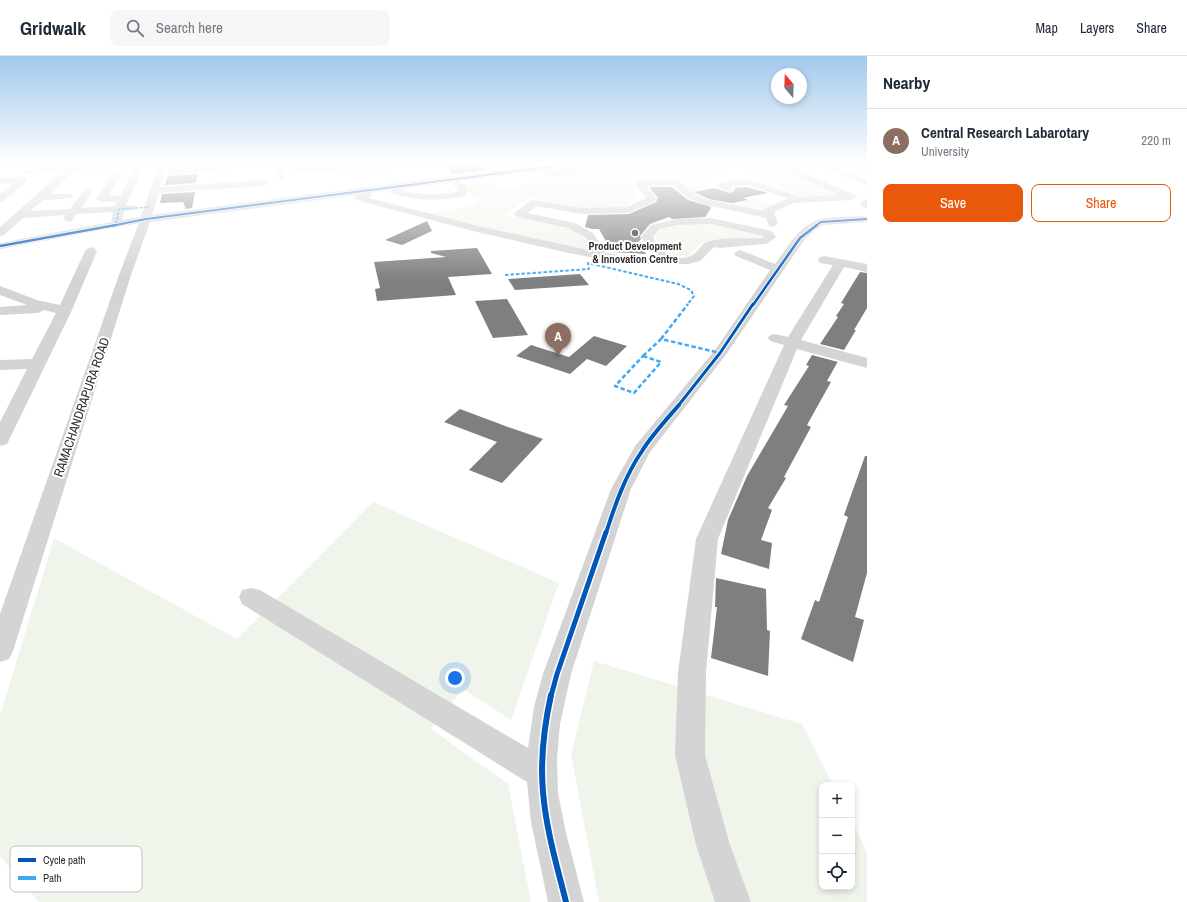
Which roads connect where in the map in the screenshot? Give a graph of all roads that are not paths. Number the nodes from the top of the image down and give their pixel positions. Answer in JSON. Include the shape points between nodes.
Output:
{"nodes":[{"id":1,"x":34,"y":202,"type":"edge"},
{"id":2,"x":81,"y":202,"type":"edge"},
{"id":3,"x":122,"y":202,"type":"edge"},
{"id":4,"x":129,"y":202,"type":"edge"},
{"id":5,"x":138,"y":202,"type":"edge"},
{"id":6,"x":150,"y":202,"type":"edge"},
{"id":7,"x":371,"y":202,"type":"edge"},
{"id":8,"x":645,"y":202,"type":"edge"},
{"id":9,"x":708,"y":202,"type":"edge"},
{"id":10,"x":787,"y":202,"type":"edge"},
{"id":11,"x":59,"y":204,"type":"dead end"},
{"id":12,"x":30,"y":206,"type":"junction"},
{"id":13,"x":119,"y":209,"type":"junction"},
{"id":14,"x":97,"y":210,"type":"junction"},
{"id":15,"x":74,"y":212,"type":"junction"},
{"id":16,"x":19,"y":215,"type":"junction"},
{"id":17,"x":770,"y":216,"type":"junction"},
{"id":18,"x":867,"y":219,"type":"edge"},
{"id":19,"x":116,"y":224,"type":"junction"},
{"id":20,"x":27,"y":226,"type":"dead end"},
{"id":21,"x":90,"y":229,"type":"junction"},
{"id":22,"x":3,"y":230,"type":"edge"},
{"id":23,"x":768,"y":233,"type":"junction"},
{"id":24,"x":57,"y":235,"type":"junction"},
{"id":25,"x":0,"y":246,"type":"edge"},
{"id":26,"x":91,"y":251,"type":"dead end"},
{"id":27,"x":740,"y":254,"type":"dead end"},
{"id":28,"x":602,"y":256,"type":"junction"},
{"id":29,"x":675,"y":260,"type":"junction"},
{"id":30,"x":867,"y":268,"type":"edge"},
{"id":31,"x":777,"y":269,"type":"junction"},
{"id":32,"x":0,"y":290,"type":"edge"},
{"id":33,"x":49,"y":308,"type":"junction"},
{"id":34,"x":65,"y":310,"type":"junction"},
{"id":35,"x":0,"y":311,"type":"edge"},
{"id":36,"x":784,"y":340,"type":"junction"},
{"id":37,"x":867,"y":363,"type":"edge"},
{"id":38,"x":38,"y":364,"type":"junction"},
{"id":39,"x":0,"y":365,"type":"edge"},
{"id":40,"x":0,"y":440,"type":"edge"},
{"id":41,"x":252,"y":597,"type":"dead end"},
{"id":42,"x":0,"y":651,"type":"edge"},
{"id":43,"x":542,"y":774,"type":"junction"},
{"id":44,"x":566,"y":902,"type":"edge"},
{"id":45,"x":734,"y":902,"type":"edge"}],
"edges":[{"from":1,"to":12,"type":"street"},
{"from":2,"to":15,"type":"street"},
{"from":3,"to":13,"type":"street"},
{"from":4,"to":13,"type":"street"},
{"from":5,"to":19,"type":"street"},
{"from":6,"to":42,"type":"street","name":"RAMACHANDRAPURA ROAD"},
{"from":7,"to":28,"type":"street"},
{"from":8,"to":28,"type":"street","via":[[629,210],[582,211],[534,203],[518,214],[571,225],[589,235]]},
{"from":9,"to":17,"type":"street"},
{"from":10,"to":17,"type":"street","via":[[768,211]]},
{"from":11,"to":12,"type":"street"},
{"from":12,"to":16,"type":"street"},
{"from":13,"to":14,"type":"street"},
{"from":13,"to":19,"type":"street"},
{"from":14,"to":15,"type":"street"},
{"from":14,"to":21,"type":"street"},
{"from":15,"to":16,"type":"street"},
{"from":15,"to":24,"type":"street"},
{"from":16,"to":22,"type":"street"},
{"from":17,"to":23,"type":"street","via":[[773,222]]},
{"from":18,"to":31,"type":"street","via":[[816,224],[800,238]]},
{"from":19,"to":21,"type":"street"},
{"from":20,"to":22,"type":"street"},
{"from":21,"to":24,"type":"street"},
{"from":23,"to":29,"type":"street","via":[[770,237],[764,241],[717,245],[702,250],[700,256],[695,258]]},
{"from":23,"to":29,"type":"street","via":[[711,221],[677,222],[655,227],[647,237],[649,242],[661,256]]},
{"from":24,"to":25,"type":"street"},
{"from":26,"to":34,"type":"street"},
{"from":27,"to":31,"type":"street"},
{"from":28,"to":29,"type":"street","via":[[626,260]]},
{"from":30,"to":36,"type":"street","via":[[832,262]]},
{"from":31,"to":43,"type":"street","via":[[720,353],[642,450],[633,465],[622,489],[548,704],[543,735]]},
{"from":32,"to":33,"type":"street"},
{"from":33,"to":34,"type":"street"},
{"from":33,"to":35,"type":"street"},
{"from":34,"to":38,"type":"street"},
{"from":36,"to":37,"type":"street"},
{"from":36,"to":45,"type":"street","via":[[707,539],[692,672],[690,755],[713,845]]},
{"from":38,"to":39,"type":"street"},
{"from":38,"to":40,"type":"street"},
{"from":41,"to":43,"type":"street"},
{"from":43,"to":44,"type":"street","via":[[545,809]]}]}
